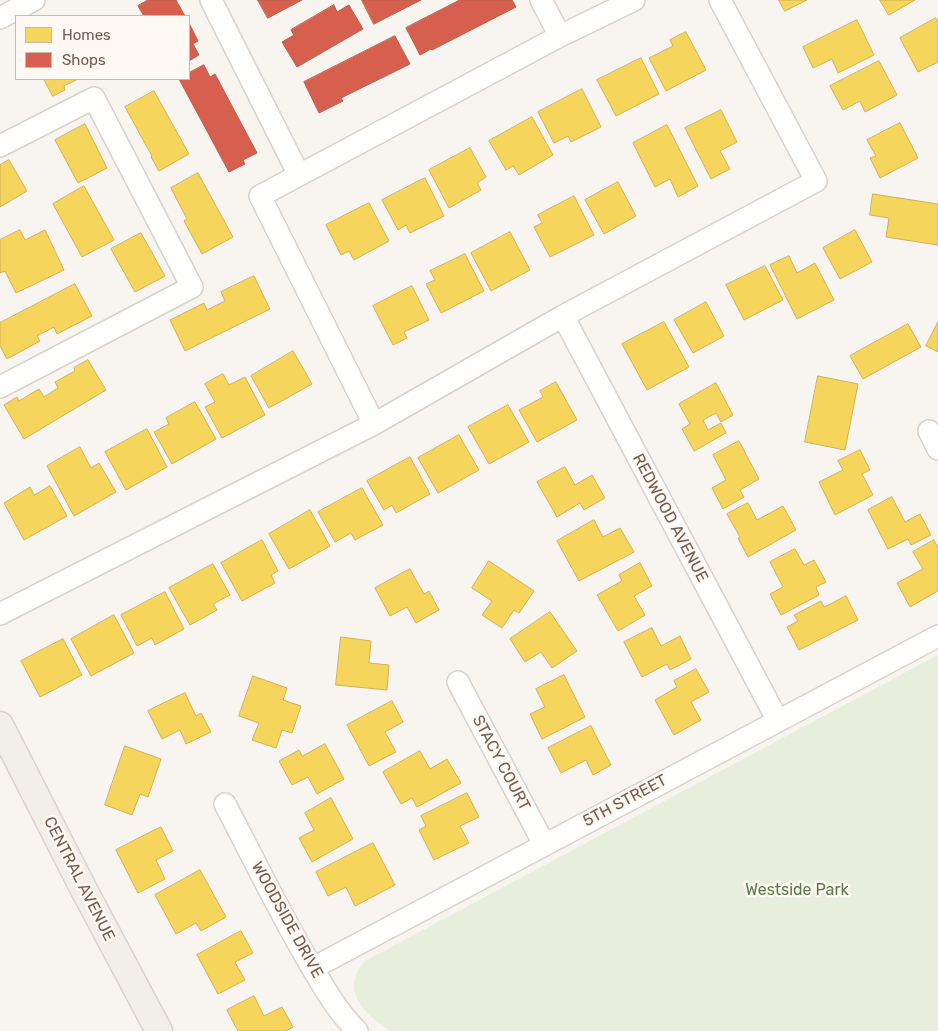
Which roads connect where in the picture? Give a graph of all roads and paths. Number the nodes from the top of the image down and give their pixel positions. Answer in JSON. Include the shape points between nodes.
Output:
{"nodes":[{"id":1,"x":34,"y":0,"type":"edge"},
{"id":2,"x":212,"y":0,"type":"edge"},
{"id":3,"x":541,"y":0,"type":"edge"},
{"id":4,"x":634,"y":0,"type":"edge"},
{"id":5,"x":720,"y":0,"type":"edge"},
{"id":6,"x":0,"y":18,"type":"edge"},
{"id":7,"x":560,"y":36,"type":"junction"},
{"id":8,"x":0,"y":146,"type":"edge"},
{"id":9,"x":299,"y":175,"type":"junction"},
{"id":10,"x":563,"y":316,"type":"junction"},
{"id":11,"x":0,"y":387,"type":"edge"},
{"id":12,"x":374,"y":424,"type":"junction"},
{"id":13,"x":0,"y":614,"type":"edge"},
{"id":14,"x":938,"y":636,"type":"edge"},
{"id":15,"x":458,"y":682,"type":"dead end"},
{"id":16,"x":778,"y":721,"type":"junction"},
{"id":17,"x":0,"y":726,"type":"edge"},
{"id":18,"x":225,"y":804,"type":"dead end"},
{"id":19,"x":544,"y":844,"type":"junction"},
{"id":20,"x":313,"y":968,"type":"junction"},
{"id":21,"x":159,"y":1031,"type":"edge"},
{"id":22,"x":357,"y":1031,"type":"edge"}],
"edges":[{"from":1,"to":6,"type":"street"},
{"from":2,"to":9,"type":"street"},
{"from":3,"to":7,"type":"street"},
{"from":4,"to":7,"type":"street"},
{"from":5,"to":10,"type":"street","via":[[816,181]]},
{"from":7,"to":9,"type":"street"},
{"from":8,"to":11,"type":"street","via":[[94,98],[192,287]]},
{"from":9,"to":12,"type":"street","via":[[260,196]]},
{"from":10,"to":12,"type":"street"},
{"from":10,"to":16,"type":"street","name":"REDWOOD AVENUE"},
{"from":12,"to":13,"type":"street"},
{"from":14,"to":16,"type":"street","name":"5TH STREET"},
{"from":15,"to":19,"type":"street","name":"STACY COURT"},
{"from":16,"to":19,"type":"street","name":"5TH STREET"},
{"from":17,"to":21,"type":"main road","name":"CENTRAL AVENUE"},
{"from":18,"to":20,"type":"street","name":"WOODSIDE DRIVE"},
{"from":19,"to":20,"type":"street","name":"5TH STREET"},
{"from":20,"to":22,"type":"street","name":"WOODSIDE DRIVE","via":[[342,1014]]}]}
